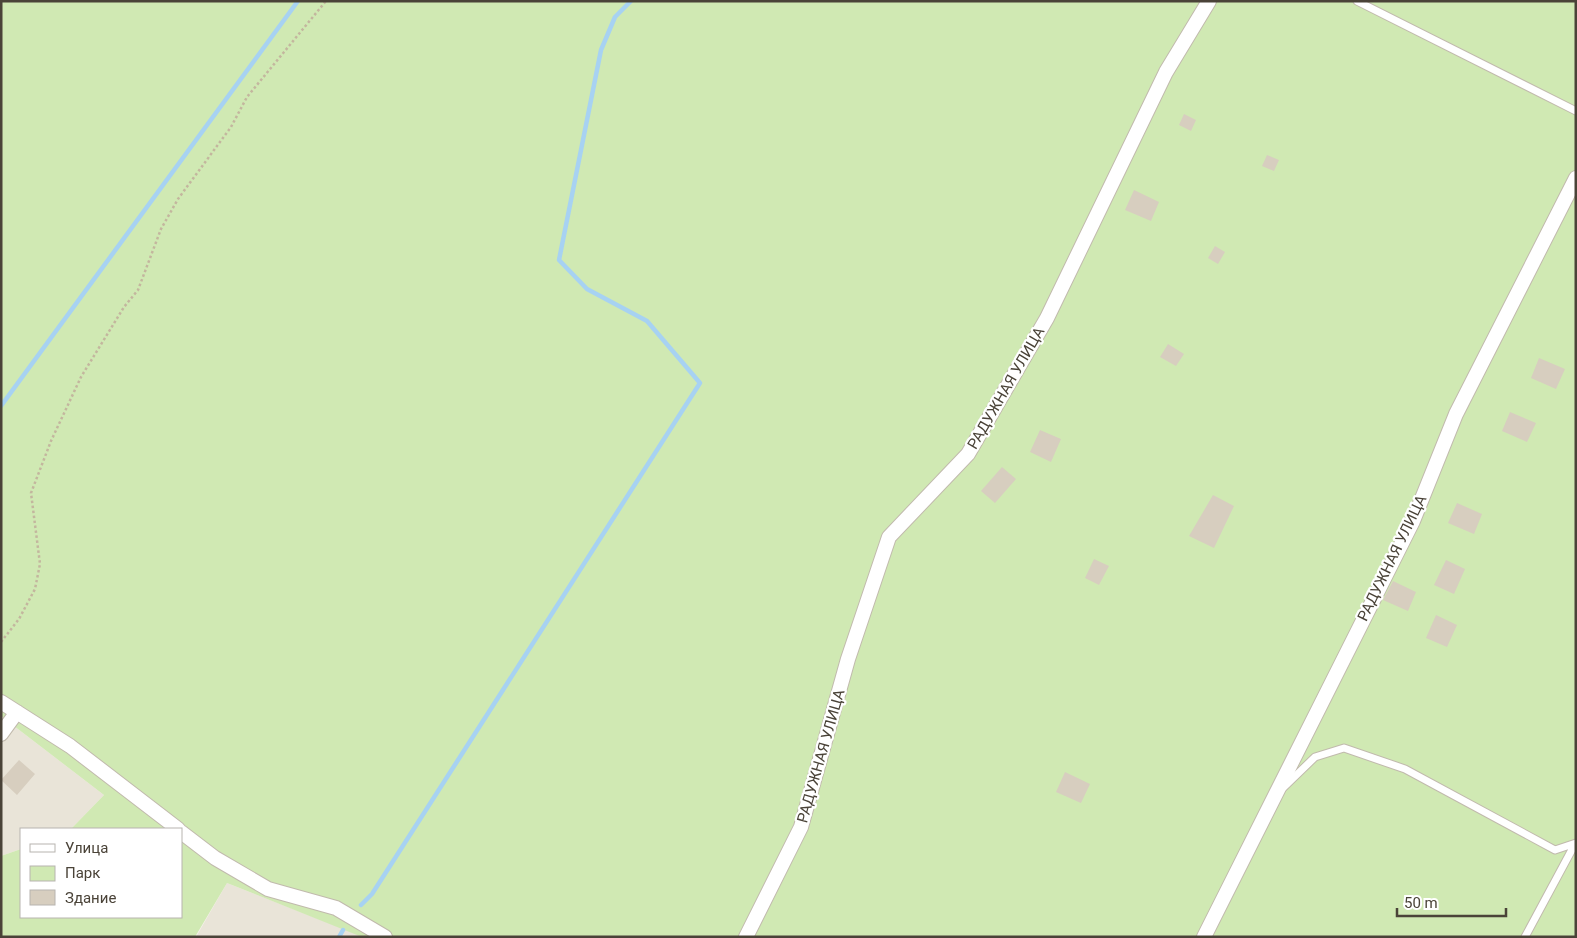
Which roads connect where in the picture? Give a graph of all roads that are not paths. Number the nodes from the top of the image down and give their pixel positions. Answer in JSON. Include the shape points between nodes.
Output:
{"nodes":[{"id":1,"x":1209,"y":1,"type":"edge"},
{"id":2,"x":1357,"y":1,"type":"edge"},
{"id":3,"x":1576,"y":111,"type":"edge"},
{"id":4,"x":1576,"y":178,"type":"edge"},
{"id":5,"x":1,"y":702,"type":"edge"},
{"id":6,"x":17,"y":712,"type":"junction"},
{"id":7,"x":1,"y":734,"type":"edge"},
{"id":8,"x":1271,"y":799,"type":"junction"},
{"id":9,"x":177,"y":828,"type":"edge"},
{"id":10,"x":182,"y":833,"type":"edge"},
{"id":11,"x":1575,"y":843,"type":"edge"},
{"id":12,"x":385,"y":937,"type":"edge"},
{"id":13,"x":746,"y":937,"type":"edge"},
{"id":14,"x":1204,"y":937,"type":"edge"},
{"id":15,"x":1525,"y":937,"type":"edge"}],
"edges":[{"from":1,"to":13,"type":"street","name":"РАДУЖНАЯ УЛИЦА","via":[[1166,72],[1047,318],[968,454],[889,537],[848,659],[802,827]]},
{"from":2,"to":3,"type":"lane"},
{"from":4,"to":8,"type":"street","name":"РАДУЖНАЯ УЛИЦА","via":[[1456,414],[1413,521]]},
{"from":5,"to":6,"type":"street"},
{"from":6,"to":7,"type":"street"},
{"from":6,"to":9,"type":"street","via":[[70,746]]},
{"from":8,"to":11,"type":"lane","via":[[1315,756],[1344,748],[1405,770],[1546,847],[1555,850]]},
{"from":8,"to":14,"type":"street","name":"РАДУЖНАЯ УЛИЦА"},
{"from":10,"to":12,"type":"street","via":[[215,858],[268,889],[336,908]]},
{"from":11,"to":15,"type":"lane"}]}
